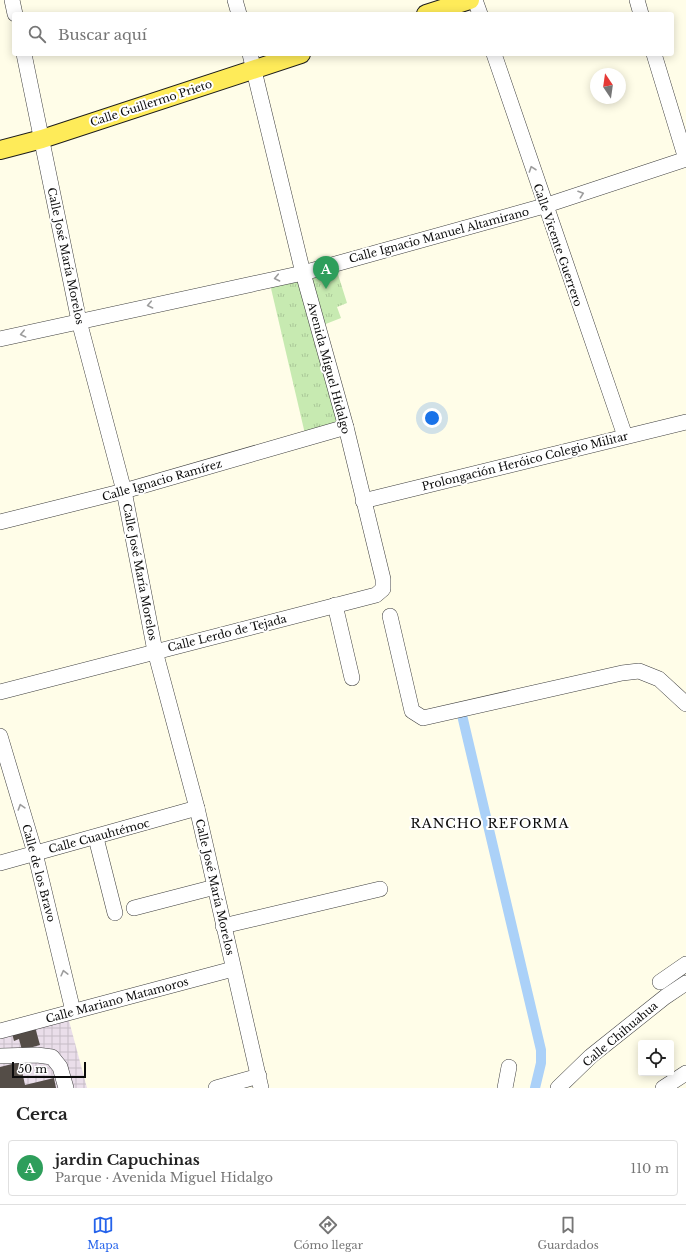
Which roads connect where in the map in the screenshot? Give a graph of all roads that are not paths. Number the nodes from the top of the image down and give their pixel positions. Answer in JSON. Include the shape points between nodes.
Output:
{"nodes":[{"id":1,"x":12,"y":0,"type":"edge"},
{"id":2,"x":236,"y":0,"type":"edge"},
{"id":3,"x":470,"y":0,"type":"edge"},
{"id":4,"x":475,"y":0,"type":"edge"},
{"id":5,"x":637,"y":0,"type":"edge"},
{"id":6,"x":15,"y":12,"type":"edge"},
{"id":7,"x":239,"y":12,"type":"edge"},
{"id":8,"x":432,"y":12,"type":"edge"},
{"id":9,"x":479,"y":12,"type":"edge"},
{"id":10,"x":640,"y":12,"type":"edge"},
{"id":11,"x":24,"y":56,"type":"edge"},
{"id":12,"x":289,"y":56,"type":"edge"},
{"id":13,"x":495,"y":56,"type":"edge"},
{"id":14,"x":655,"y":56,"type":"edge"},
{"id":15,"x":252,"y":62,"type":"edge"},
{"id":16,"x":42,"y":139,"type":"junction"},
{"id":17,"x":0,"y":150,"type":"edge"},
{"id":18,"x":686,"y":159,"type":"edge"},
{"id":19,"x":544,"y":206,"type":"junction"},
{"id":20,"x":303,"y":273,"type":"junction"},
{"id":21,"x":79,"y":321,"type":"junction"},
{"id":22,"x":0,"y":339,"type":"edge"},
{"id":23,"x":686,"y":422,"type":"edge"},
{"id":24,"x":346,"y":427,"type":"junction"},
{"id":25,"x":625,"y":436,"type":"junction"},
{"id":26,"x":124,"y":491,"type":"junction"},
{"id":27,"x":363,"y":501,"type":"junction"},
{"id":28,"x":0,"y":522,"type":"edge"},
{"id":29,"x":383,"y":589,"type":"joint"},
{"id":30,"x":335,"y":605,"type":"junction"},
{"id":31,"x":390,"y":616,"type":"dead end"},
{"id":32,"x":155,"y":651,"type":"junction"},
{"id":33,"x":352,"y":678,"type":"dead end"},
{"id":34,"x":0,"y":692,"type":"edge"},
{"id":35,"x":686,"y":704,"type":"edge"},
{"id":36,"x":0,"y":736,"type":"edge"},
{"id":37,"x":197,"y":808,"type":"junction"},
{"id":38,"x":96,"y":838,"type":"junction"},
{"id":39,"x":35,"y":853,"type":"junction"},
{"id":40,"x":0,"y":863,"type":"edge"},
{"id":41,"x":215,"y":888,"type":"junction"},
{"id":42,"x":380,"y":889,"type":"dead end"},
{"id":43,"x":134,"y":908,"type":"dead end"},
{"id":44,"x":115,"y":913,"type":"dead end"},
{"id":45,"x":223,"y":926,"type":"junction"},
{"id":46,"x":686,"y":964,"type":"edge"},
{"id":47,"x":233,"y":969,"type":"junction"},
{"id":48,"x":660,"y":982,"type":"dead end"},
{"id":49,"x":686,"y":983,"type":"edge"},
{"id":50,"x":73,"y":1011,"type":"junction"},
{"id":51,"x":0,"y":1032,"type":"edge"},
{"id":52,"x":0,"y":1056,"type":"edge"},
{"id":53,"x":509,"y":1067,"type":"dead end"},
{"id":54,"x":686,"y":1073,"type":"edge"},
{"id":55,"x":260,"y":1082,"type":"edge"},
{"id":56,"x":66,"y":1088,"type":"edge"},
{"id":57,"x":216,"y":1088,"type":"edge"},
{"id":58,"x":506,"y":1088,"type":"edge"},
{"id":59,"x":558,"y":1088,"type":"edge"},
{"id":60,"x":662,"y":1088,"type":"edge"}],
"edges":[{"from":1,"to":6,"type":"street"},
{"from":2,"to":7,"type":"street"},
{"from":3,"to":8,"type":"main road"},
{"from":4,"to":9,"type":"street"},
{"from":5,"to":10,"type":"street"},
{"from":11,"to":16,"type":"street","name":"Calle José María Morelos"},
{"from":12,"to":15,"type":"main road","name":"Calle Guillermo Prieto"},
{"from":19,"to":13,"type":"street","name":"Calle Vicente Guerrero","one_way":true},
{"from":14,"to":18,"type":"street"},
{"from":15,"to":16,"type":"main road","name":"Calle Guillermo Prieto"},
{"from":15,"to":20,"type":"street","name":"Avenida Miguel Hidalgo"},
{"from":16,"to":17,"type":"main road","name":"Calle Guillermo Prieto"},
{"from":16,"to":21,"type":"street","name":"Calle José María Morelos"},
{"from":19,"to":18,"type":"street","name":"Calle Ignacio Manuel Altamirano","one_way":true},
{"from":19,"to":20,"type":"street","name":"Calle Ignacio Manuel Altamirano"},
{"from":19,"to":25,"type":"street","name":"Calle Vicente Guerrero"},
{"from":20,"to":21,"type":"street","name":"Calle Ignacio Manuel Altamirano","one_way":true},
{"from":20,"to":24,"type":"street","name":"Avenida Miguel Hidalgo"},
{"from":21,"to":22,"type":"street","name":"Calle Ignacio Manuel Altamirano","one_way":true},
{"from":21,"to":26,"type":"street","name":"Calle José María Morelos"},
{"from":23,"to":25,"type":"street","name":"Prolongación Heróico Colegio Militar"},
{"from":24,"to":26,"type":"street","name":"Calle Ignacio Ramírez"},
{"from":24,"to":27,"type":"street","name":"Avenida Miguel Hidalgo"},
{"from":25,"to":27,"type":"street","name":"Prolongación Heróico Colegio Militar"},
{"from":26,"to":28,"type":"street","name":"Calle Ignacio Ramírez"},
{"from":26,"to":32,"type":"street","name":"Calle José María Morelos"},
{"from":27,"to":29,"type":"street","name":"Avenida Miguel Hidalgo","via":[[383,579]]},
{"from":29,"to":30,"type":"street","name":"Calle Lerdo de Tejada","via":[[376,595]]},
{"from":30,"to":32,"type":"street","name":"Calle Lerdo de Tejada"},
{"from":30,"to":33,"type":"street"},
{"from":31,"to":35,"type":"street","via":[[412,711],[423,718],[639,670],[659,679]]},
{"from":32,"to":34,"type":"street","name":"Calle Lerdo de Tejada"},
{"from":32,"to":37,"type":"street","name":"Calle José María Morelos"},
{"from":39,"to":36,"type":"street","name":"Calle de los Bravo","one_way":true},
{"from":37,"to":38,"type":"street","name":"Calle Cuauhtémoc"},
{"from":37,"to":41,"type":"street","name":"Calle José María Morelos"},
{"from":38,"to":39,"type":"street","name":"Calle Cuauhtémoc"},
{"from":38,"to":44,"type":"street"},
{"from":39,"to":40,"type":"street","name":"Calle Cuauhtémoc"},
{"from":50,"to":39,"type":"street","name":"Calle de los Bravo","one_way":true},
{"from":41,"to":43,"type":"street"},
{"from":41,"to":45,"type":"street","name":"Calle José María Morelos"},
{"from":42,"to":45,"type":"street"},
{"from":45,"to":47,"type":"street","name":"Calle José María Morelos"},
{"from":46,"to":48,"type":"street"},
{"from":47,"to":50,"type":"street","name":"Calle Mariano Matamoros"},
{"from":47,"to":55,"type":"street","name":"Calle José María Morelos"},
{"from":49,"to":59,"type":"street","name":"Calle Chihuahua","via":[[591,1056]]},
{"from":50,"to":51,"type":"street","name":"Calle Mariano Matamoros"},
{"from":52,"to":56,"type":"street","via":[[52,1057],[60,1066]]},
{"from":53,"to":58,"type":"street"},
{"from":54,"to":60,"type":"street"},
{"from":55,"to":57,"type":"street"}]}
